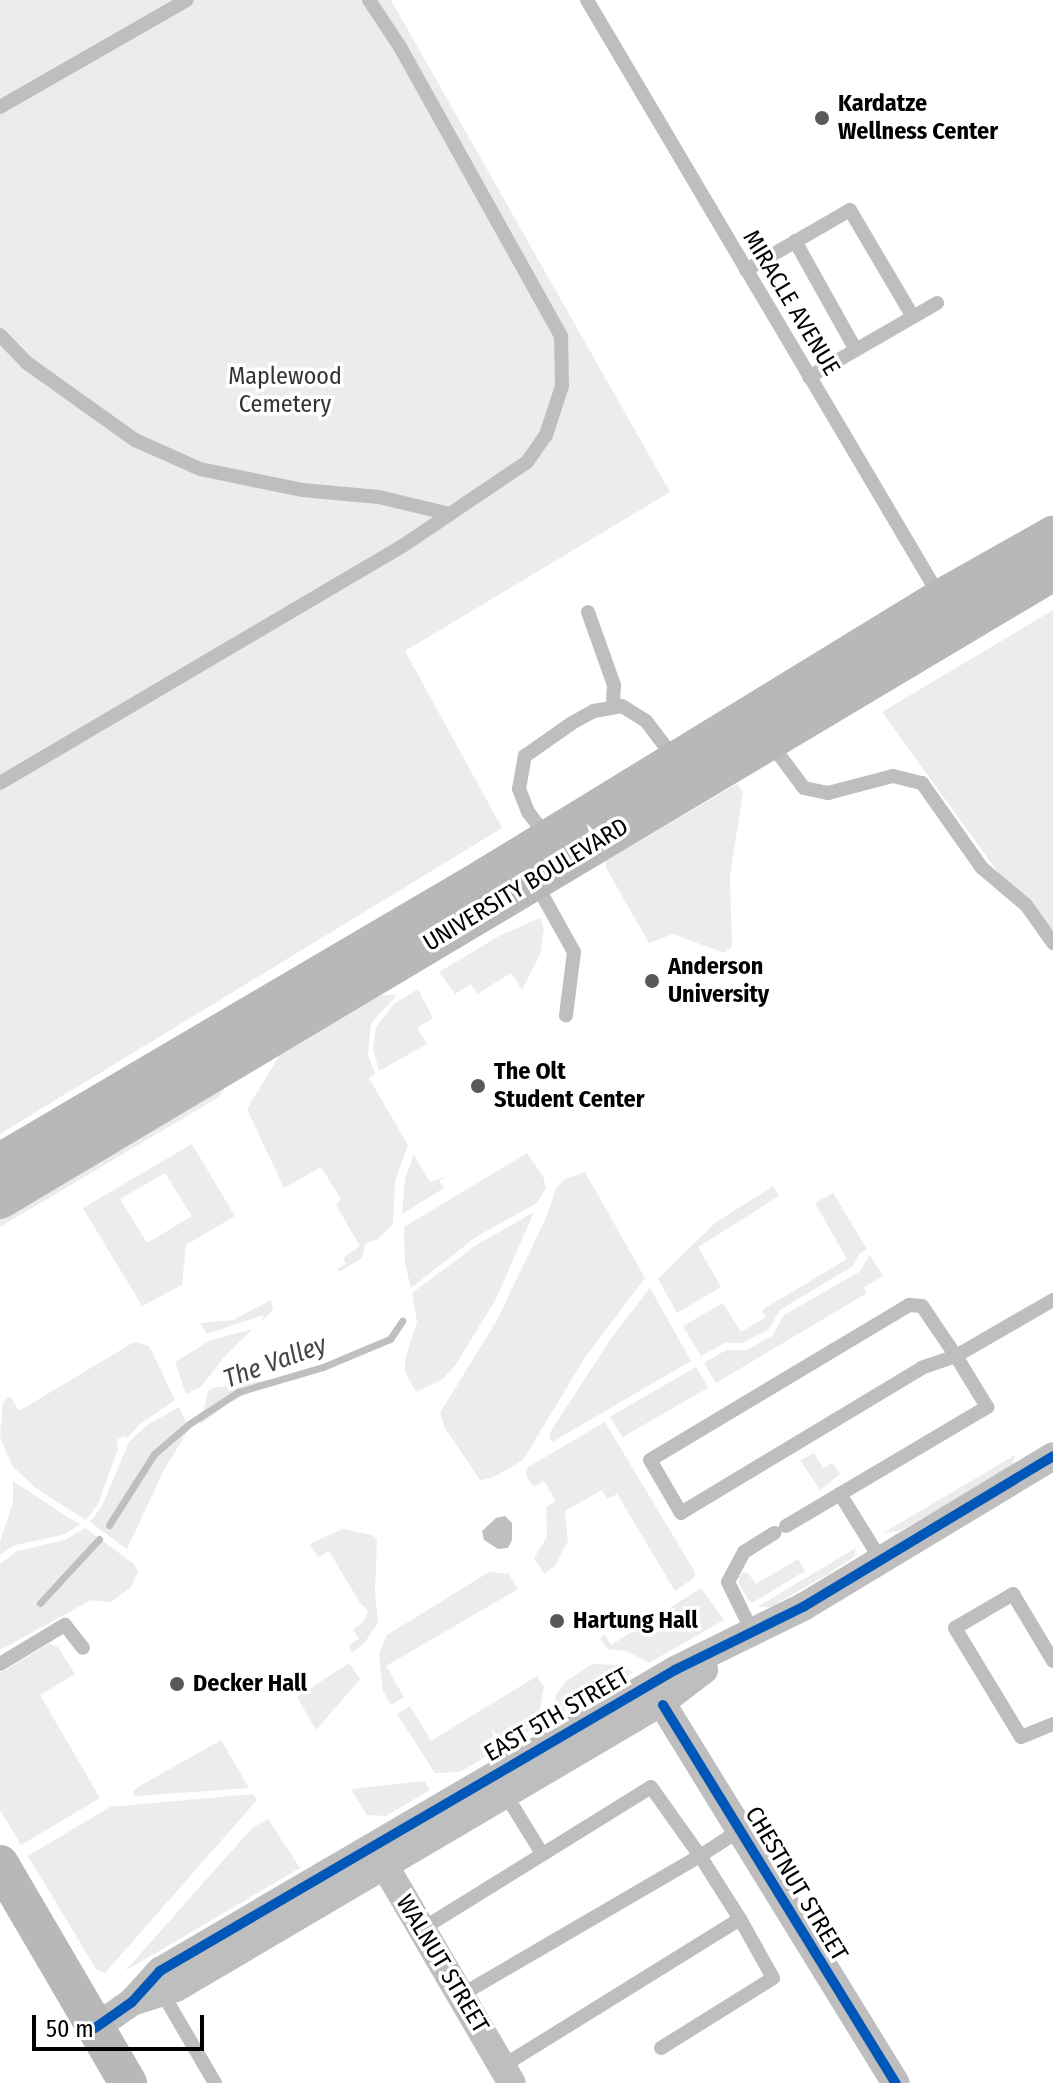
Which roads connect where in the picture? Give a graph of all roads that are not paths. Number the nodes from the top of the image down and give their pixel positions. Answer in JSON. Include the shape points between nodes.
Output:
{"nodes":[{"id":1,"x":187,"y":0,"type":"edge"},
{"id":2,"x":369,"y":0,"type":"edge"},
{"id":3,"x":589,"y":0,"type":"edge"},
{"id":4,"x":0,"y":107,"type":"edge"},
{"id":5,"x":795,"y":241,"type":"junction"},
{"id":6,"x":746,"y":270,"type":"junction"},
{"id":7,"x":937,"y":303,"type":"dead end"},
{"id":8,"x":913,"y":317,"type":"junction"},
{"id":9,"x":0,"y":335,"type":"edge"},
{"id":10,"x":856,"y":350,"type":"junction"},
{"id":11,"x":809,"y":377,"type":"junction"},
{"id":12,"x":450,"y":514,"type":"junction"},
{"id":13,"x":1053,"y":535,"type":"edge"},
{"id":14,"x":1053,"y":572,"type":"edge"},
{"id":15,"x":588,"y":612,"type":"dead end"},
{"id":16,"x":950,"y":612,"type":"junction"},
{"id":17,"x":613,"y":707,"type":"junction"},
{"id":18,"x":769,"y":740,"type":"junction"},
{"id":19,"x":676,"y":761,"type":"junction"},
{"id":20,"x":0,"y":783,"type":"edge"},
{"id":21,"x":549,"y":860,"type":"junction"},
{"id":22,"x":1053,"y":943,"type":"edge"},
{"id":23,"x":566,"y":1015,"type":"dead end"},
{"id":24,"x":0,"y":1162,"type":"edge"},
{"id":25,"x":0,"y":1200,"type":"edge"},
{"id":26,"x":1053,"y":1300,"type":"edge"},
{"id":27,"x":956,"y":1356,"type":"junction"},
{"id":28,"x":1053,"y":1456,"type":"edge"},
{"id":29,"x":840,"y":1494,"type":"junction"},
{"id":30,"x":881,"y":1560,"type":"junction"},
{"id":31,"x":753,"y":1633,"type":"junction"},
{"id":32,"x":83,"y":1648,"type":"dead end"},
{"id":33,"x":1053,"y":1661,"type":"edge"},
{"id":34,"x":0,"y":1664,"type":"edge"},
{"id":35,"x":675,"y":1670,"type":"junction"},
{"id":36,"x":662,"y":1703,"type":"junction"},
{"id":37,"x":1053,"y":1724,"type":"edge"},
{"id":38,"x":499,"y":1784,"type":"junction"},
{"id":39,"x":740,"y":1830,"type":"junction"},
{"id":40,"x":541,"y":1852,"type":"junction"},
{"id":41,"x":378,"y":1855,"type":"junction"},
{"id":42,"x":700,"y":1856,"type":"junction"},
{"id":43,"x":0,"y":1864,"type":"edge"},
{"id":44,"x":740,"y":1919,"type":"junction"},
{"id":45,"x":422,"y":1929,"type":"junction"},
{"id":46,"x":157,"y":1986,"type":"junction"},
{"id":47,"x":461,"y":1995,"type":"junction"},
{"id":48,"x":95,"y":2028,"type":"junction"},
{"id":49,"x":661,"y":2048,"type":"dead end"},
{"id":50,"x":507,"y":2075,"type":"edge"},
{"id":51,"x":128,"y":2083,"type":"edge"},
{"id":52,"x":215,"y":2083,"type":"edge"},
{"id":53,"x":896,"y":2083,"type":"edge"}],
"edges":[{"from":1,"to":4,"type":"lane"},
{"from":2,"to":12,"type":"lane","via":[[561,336],[562,386],[546,435],[527,462]]},
{"from":3,"to":6,"type":"lane","name":"MIRACLE AVENUE"},
{"from":5,"to":6,"type":"lane"},
{"from":5,"to":8,"type":"lane","via":[[850,210]]},
{"from":5,"to":10,"type":"lane"},
{"from":6,"to":11,"type":"lane","name":"MIRACLE AVENUE"},
{"from":7,"to":8,"type":"lane"},
{"from":8,"to":10,"type":"lane"},
{"from":9,"to":12,"type":"lane","via":[[27,363],[135,440],[200,469],[302,490],[379,497]]},
{"from":10,"to":11,"type":"lane"},
{"from":11,"to":16,"type":"lane","name":"MIRACLE AVENUE"},
{"from":12,"to":20,"type":"lane"},
{"from":13,"to":16,"type":"main road","name":"UNIVERSITY BOULEVARD"},
{"from":14,"to":16,"type":"main road","name":"UNIVERSITY BOULEVARD"},
{"from":15,"to":17,"type":"lane","via":[[614,685]]},
{"from":16,"to":18,"type":"main road","name":"UNIVERSITY BOULEVARD"},
{"from":16,"to":19,"type":"main road","name":"UNIVERSITY BOULEVARD"},
{"from":17,"to":19,"type":"lane","via":[[622,706],[646,721]]},
{"from":17,"to":21,"type":"lane","via":[[572,723],[525,756],[519,789]]},
{"from":18,"to":21,"type":"main road","name":"UNIVERSITY BOULEVARD"},
{"from":18,"to":22,"type":"lane","via":[[804,788],[828,793],[893,776],[922,783],[982,868],[1026,905]]},
{"from":19,"to":21,"type":"main road","name":"UNIVERSITY BOULEVARD"},
{"from":21,"to":23,"type":"lane","via":[[574,952]]},
{"from":21,"to":24,"type":"main road","name":"UNIVERSITY BOULEVARD"},
{"from":21,"to":25,"type":"main road","name":"UNIVERSITY BOULEVARD"},
{"from":26,"to":27,"type":"lane"},
{"from":27,"to":27,"type":"lane","via":[[922,1306],[909,1305],[650,1460],[681,1513],[922,1368]]},
{"from":27,"to":29,"type":"lane","via":[[987,1407]]},
{"from":28,"to":30,"type":"street","name":"EAST 5TH STREET"},
{"from":29,"to":30,"type":"lane"},
{"from":29,"to":31,"type":"lane","via":[[744,1552],[728,1582]]},
{"from":30,"to":31,"type":"street","name":"EAST 5TH STREET"},
{"from":31,"to":35,"type":"street","name":"EAST 5TH STREET"},
{"from":31,"to":36,"type":"street"},
{"from":32,"to":34,"type":"lane","via":[[65,1625]]},
{"from":33,"to":37,"type":"lane","via":[[1013,1594],[955,1628],[1021,1737]]},
{"from":35,"to":36,"type":"lane"},
{"from":35,"to":38,"type":"street","name":"EAST 5TH STREET"},
{"from":36,"to":38,"type":"street"},
{"from":36,"to":39,"type":"street","name":"CHESTNUT STREET"},
{"from":38,"to":40,"type":"lane"},
{"from":38,"to":41,"type":"street","name":"EAST 5TH STREET"},
{"from":39,"to":42,"type":"lane"},
{"from":39,"to":53,"type":"street","name":"CHESTNUT STREET"},
{"from":40,"to":42,"type":"lane","via":[[651,1787]]},
{"from":40,"to":45,"type":"lane"},
{"from":41,"to":45,"type":"street","name":"WALNUT STREET"},
{"from":41,"to":46,"type":"street","name":"EAST 5TH STREET","via":[[160,1971]]},
{"from":42,"to":44,"type":"lane"},
{"from":42,"to":47,"type":"lane"},
{"from":43,"to":48,"type":"main road"},
{"from":44,"to":49,"type":"lane","via":[[773,1978]]},
{"from":44,"to":50,"type":"lane"},
{"from":45,"to":47,"type":"street","name":"WALNUT STREET"},
{"from":46,"to":48,"type":"street","name":"EAST 5TH STREET"},
{"from":46,"to":52,"type":"lane"},
{"from":47,"to":50,"type":"street","name":"WALNUT STREET"},
{"from":48,"to":51,"type":"main road"}]}
